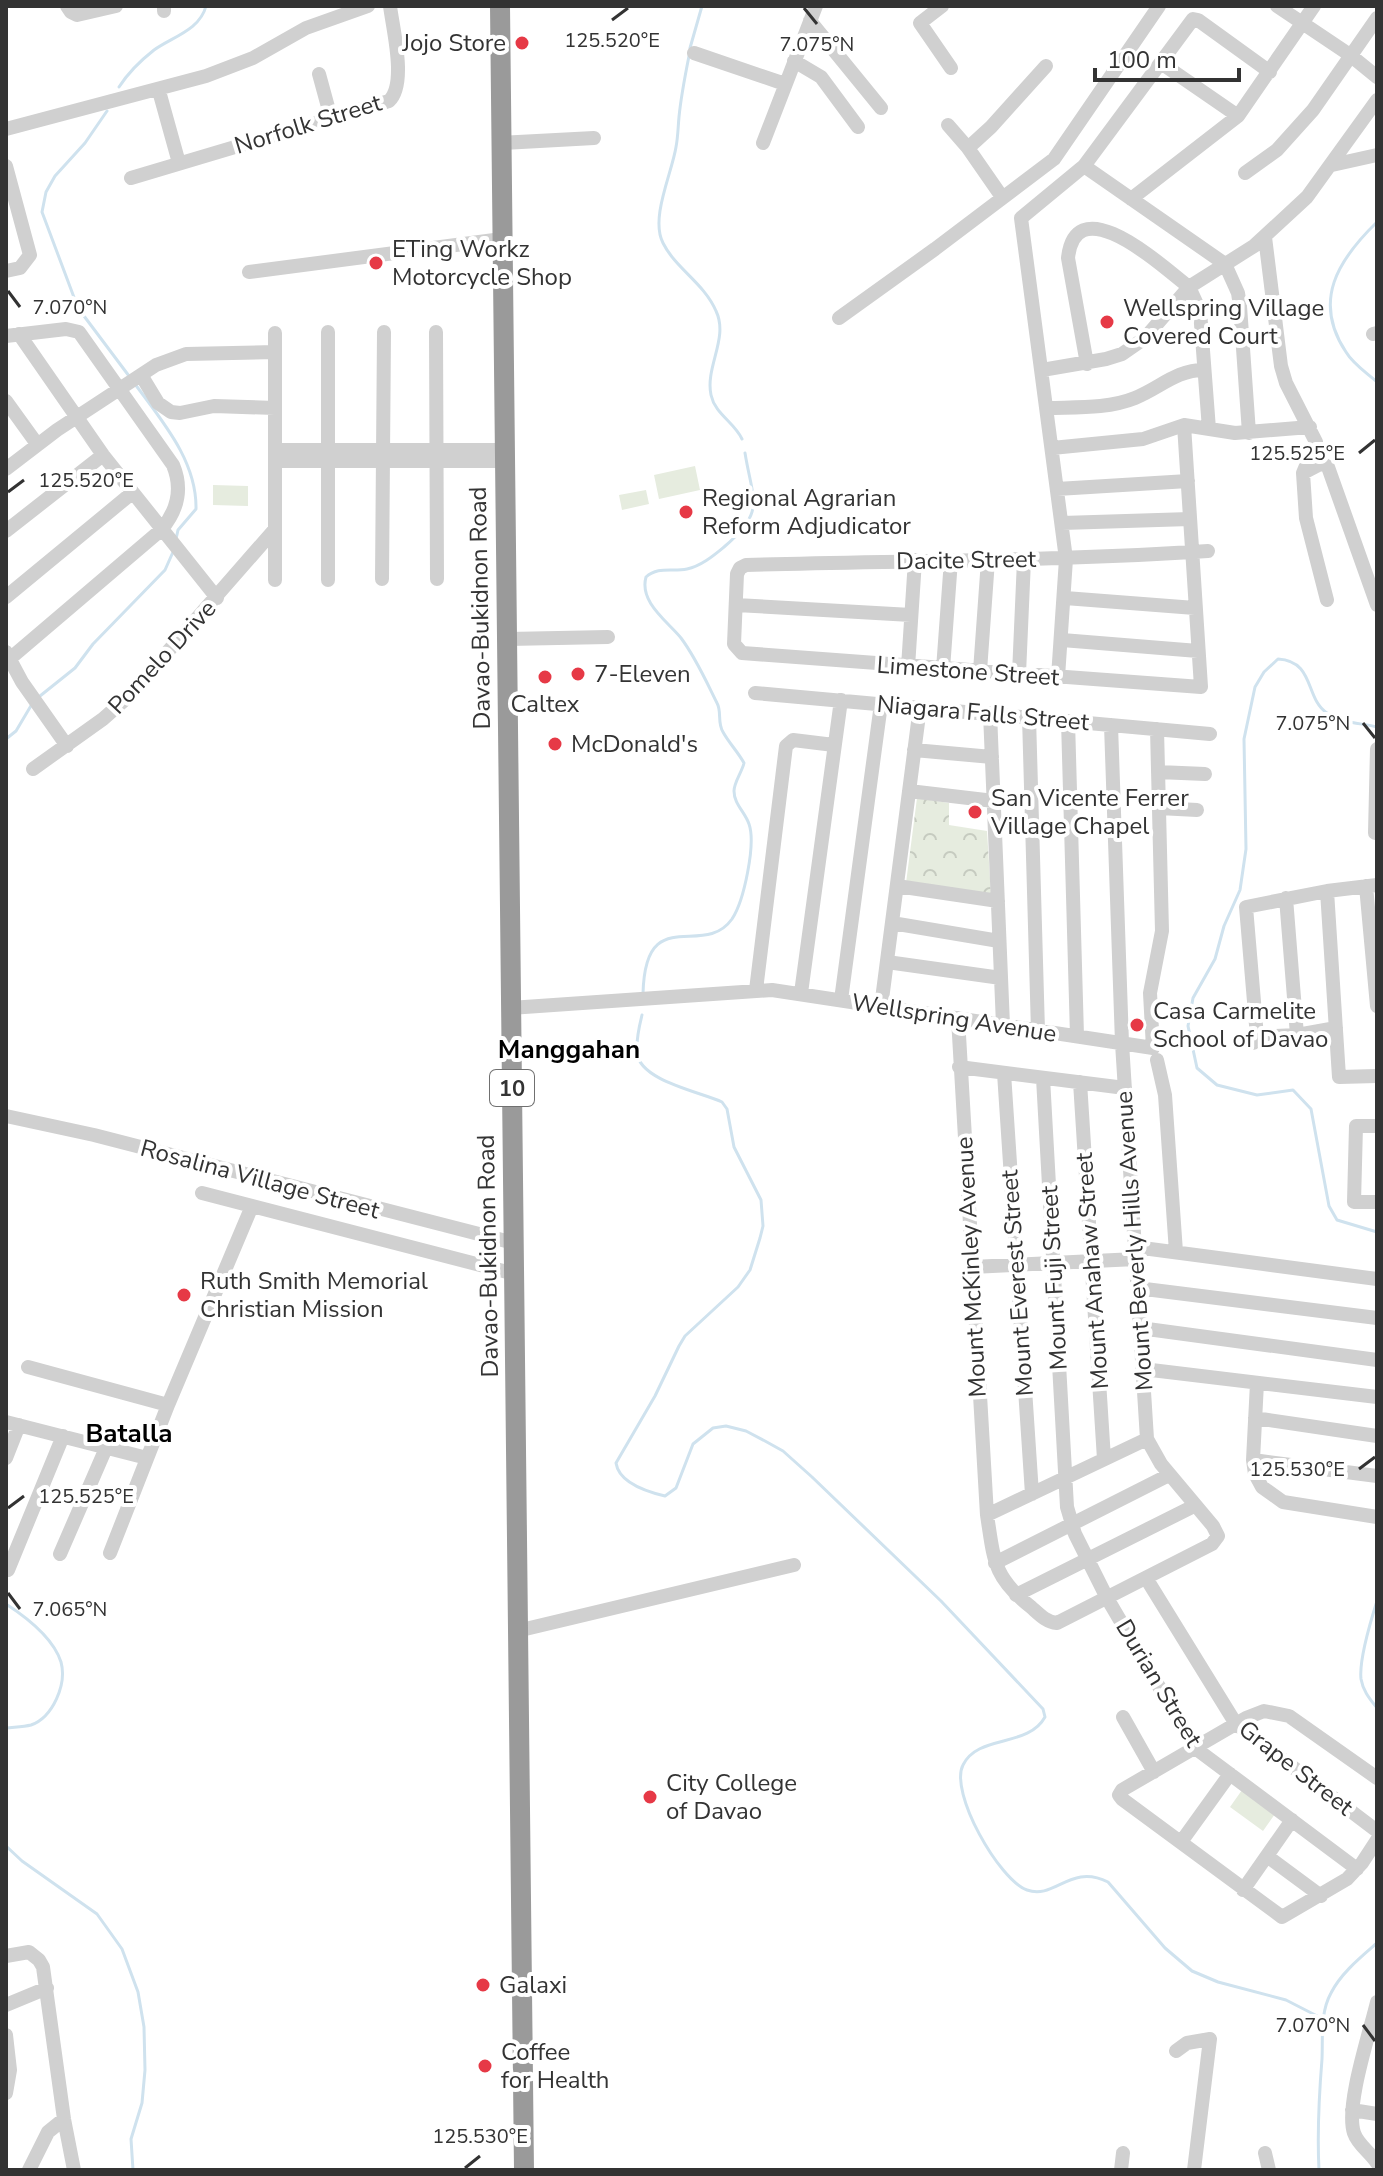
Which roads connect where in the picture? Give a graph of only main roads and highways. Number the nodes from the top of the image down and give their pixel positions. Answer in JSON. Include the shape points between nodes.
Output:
{"nodes":[{"id":1,"x":500,"y":6,"type":"edge"},
{"id":2,"x":524,"y":2170,"type":"edge"}],
"edges":[{"from":1,"to":2,"type":"highway","name":"Davao-Bukidnon Road","number":"10"}]}
